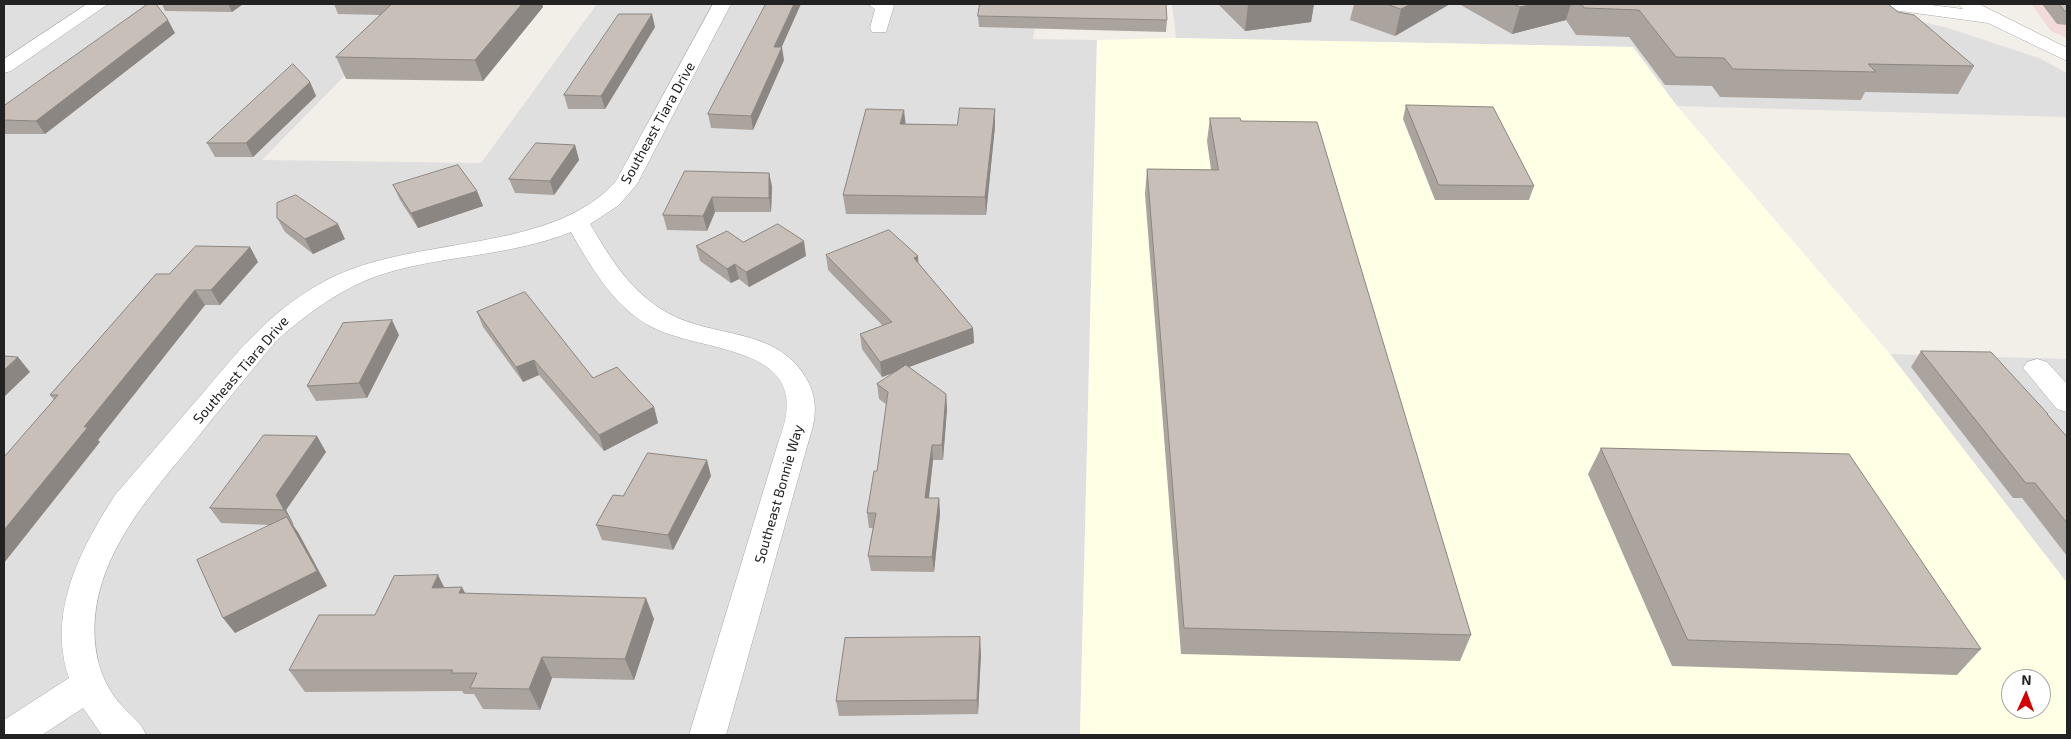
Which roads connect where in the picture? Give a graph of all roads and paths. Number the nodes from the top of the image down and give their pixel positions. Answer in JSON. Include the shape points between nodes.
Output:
{"nodes":[{"id":1,"x":98,"y":4,"type":"edge"},
{"id":2,"x":722,"y":4,"type":"edge"},
{"id":3,"x":877,"y":4,"type":"edge"},
{"id":4,"x":1886,"y":4,"type":"edge"},
{"id":5,"x":1967,"y":4,"type":"edge"},
{"id":6,"x":1991,"y":18,"type":"junction"},
{"id":7,"x":879,"y":28,"type":"dead end"},
{"id":8,"x":2067,"y":55,"type":"edge"},
{"id":9,"x":4,"y":67,"type":"edge"},
{"id":10,"x":576,"y":222,"type":"junction"},
{"id":11,"x":2037,"y":368,"type":"dead end"},
{"id":12,"x":2067,"y":402,"type":"edge"},
{"id":13,"x":88,"y":685,"type":"junction"},
{"id":14,"x":12,"y":735,"type":"edge"},
{"id":15,"x":128,"y":735,"type":"edge"},
{"id":16,"x":708,"y":735,"type":"edge"}],
"edges":[{"from":1,"to":9,"type":"street"},
{"from":2,"to":10,"type":"street","name":"Southeast Tiara Drive","via":[[626,184],[606,204]]},
{"from":3,"to":7,"type":"street","via":[[885,6]]},
{"from":4,"to":6,"type":"street"},
{"from":5,"to":6,"type":"street"},
{"from":6,"to":8,"type":"street"},
{"from":10,"to":13,"type":"street","name":"Southeast Tiara Drive","via":[[533,236],[382,266],[332,286],[292,312],[261,343],[126,503],[110,528],[90,567],[80,606],[78,644]]},
{"from":10,"to":16,"type":"street","name":"Southeast Bonnie Way","via":[[612,281],[635,305],[688,333],[738,342],[763,351],[786,367],[799,388],[801,423]]},
{"from":11,"to":12,"type":"street"},
{"from":13,"to":14,"type":"street"},
{"from":13,"to":15,"type":"street","name":"Southeast Tiara Drive","via":[[106,714]]}]}
